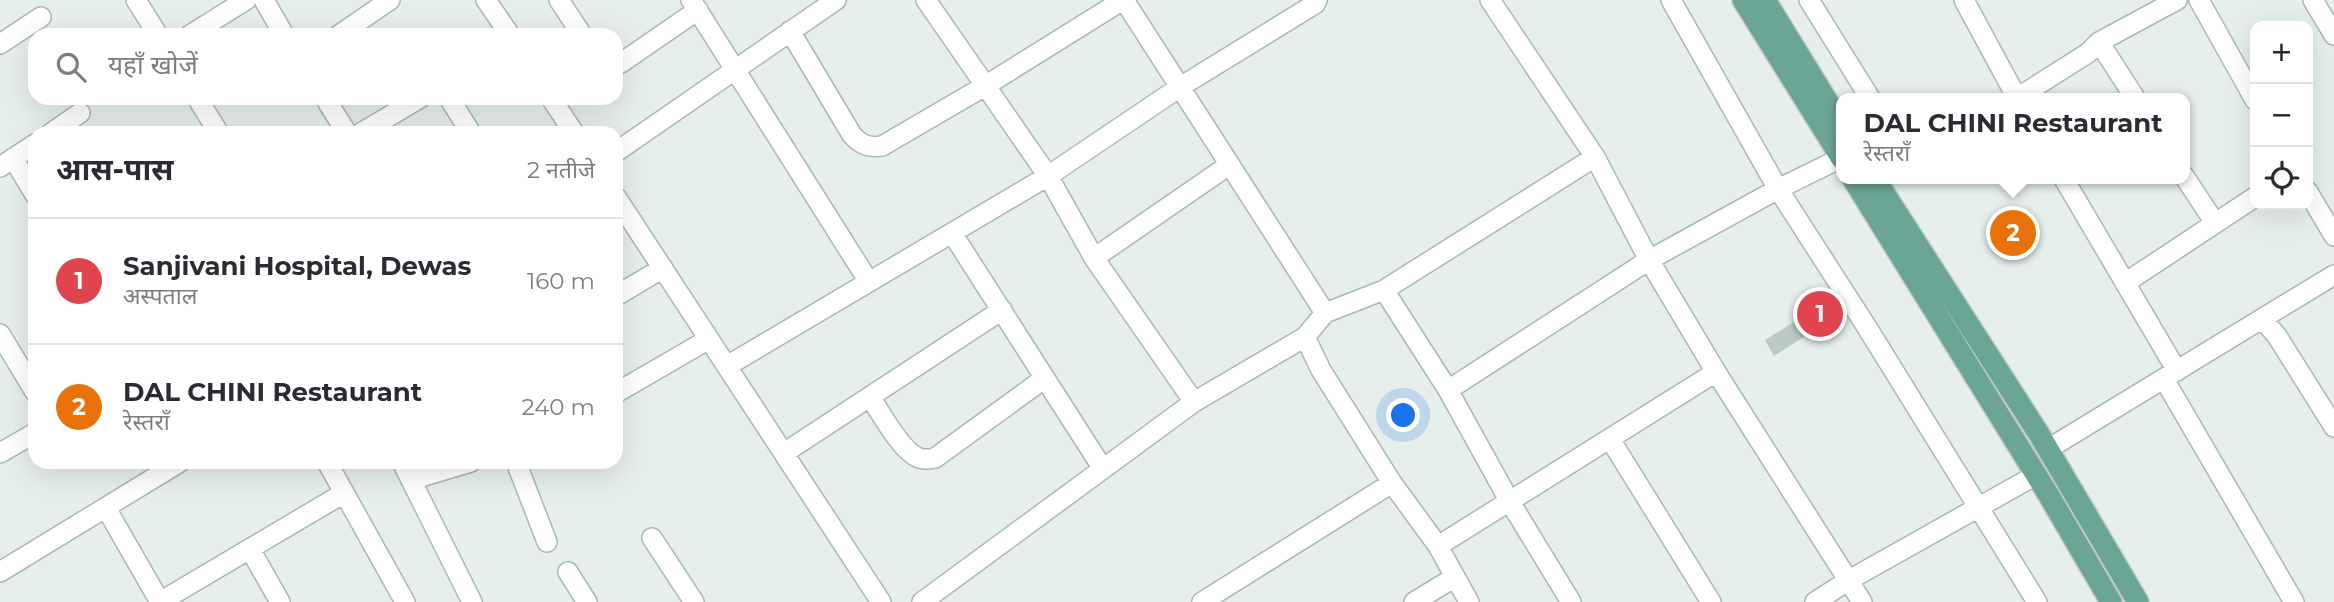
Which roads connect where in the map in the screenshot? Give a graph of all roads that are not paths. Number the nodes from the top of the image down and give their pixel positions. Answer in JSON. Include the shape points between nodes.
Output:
{"nodes":[{"id":1,"x":136,"y":0,"type":"edge"},
{"id":2,"x":246,"y":0,"type":"edge"},
{"id":3,"x":264,"y":0,"type":"edge"},
{"id":4,"x":390,"y":0,"type":"edge"},
{"id":5,"x":486,"y":0,"type":"edge"},
{"id":6,"x":559,"y":0,"type":"edge"},
{"id":7,"x":1123,"y":0,"type":"edge"},
{"id":8,"x":1317,"y":0,"type":"edge"},
{"id":9,"x":1490,"y":0,"type":"edge"},
{"id":10,"x":1671,"y":0,"type":"edge"},
{"id":11,"x":1743,"y":0,"type":"edge"},
{"id":12,"x":1765,"y":0,"type":"edge"},
{"id":13,"x":1809,"y":0,"type":"edge"},
{"id":14,"x":1964,"y":0,"type":"edge"},
{"id":15,"x":2176,"y":0,"type":"edge"},
{"id":16,"x":2199,"y":0,"type":"edge"},
{"id":17,"x":2313,"y":0,"type":"edge"},
{"id":18,"x":829,"y":2,"type":"edge"},
{"id":19,"x":935,"y":3,"type":"edge"},
{"id":20,"x":695,"y":5,"type":"edge"},
{"id":21,"x":367,"y":6,"type":"edge"},
{"id":22,"x":41,"y":17,"type":"dead end"},
{"id":23,"x":154,"y":28,"type":"edge"},
{"id":24,"x":201,"y":28,"type":"edge"},
{"id":25,"x":281,"y":28,"type":"edge"},
{"id":26,"x":346,"y":28,"type":"edge"},
{"id":27,"x":505,"y":28,"type":"edge"},
{"id":28,"x":577,"y":28,"type":"edge"},
{"id":29,"x":790,"y":31,"type":"junction"},
{"id":30,"x":2334,"y":35,"type":"edge"},
{"id":31,"x":2099,"y":42,"type":"junction"},
{"id":32,"x":0,"y":44,"type":"edge"},
{"id":33,"x":623,"y":61,"type":"edge"},
{"id":34,"x":734,"y":69,"type":"junction"},
{"id":35,"x":985,"y":86,"type":"junction"},
{"id":36,"x":1180,"y":87,"type":"junction"},
{"id":37,"x":2250,"y":91,"type":"edge"},
{"id":38,"x":1867,"y":93,"type":"edge"},
{"id":39,"x":2014,"y":93,"type":"edge"},
{"id":40,"x":2025,"y":93,"type":"edge"},
{"id":41,"x":2132,"y":93,"type":"edge"},
{"id":42,"x":201,"y":105,"type":"edge"},
{"id":43,"x":329,"y":105,"type":"edge"},
{"id":44,"x":408,"y":105,"type":"edge"},
{"id":45,"x":453,"y":105,"type":"edge"},
{"id":46,"x":556,"y":105,"type":"edge"},
{"id":47,"x":80,"y":113,"type":"dead end"},
{"id":48,"x":1836,"y":115,"type":"edge"},
{"id":49,"x":61,"y":126,"type":"edge"},
{"id":50,"x":215,"y":126,"type":"edge"},
{"id":51,"x":343,"y":126,"type":"edge"},
{"id":52,"x":373,"y":126,"type":"edge"},
{"id":53,"x":467,"y":126,"type":"edge"},
{"id":54,"x":569,"y":126,"type":"edge"},
{"id":55,"x":623,"y":147,"type":"edge"},
{"id":56,"x":28,"y":148,"type":"edge"},
{"id":57,"x":1836,"y":151,"type":"edge"},
{"id":58,"x":1595,"y":157,"type":"junction"},
{"id":59,"x":1836,"y":161,"type":"edge"},
{"id":60,"x":7,"y":162,"type":"edge"},
{"id":61,"x":1229,"y":165,"type":"junction"},
{"id":62,"x":1048,"y":176,"type":"junction"},
{"id":63,"x":1856,"y":184,"type":"edge"},
{"id":64,"x":1883,"y":184,"type":"edge"},
{"id":65,"x":2067,"y":184,"type":"edge"},
{"id":66,"x":2190,"y":184,"type":"edge"},
{"id":67,"x":28,"y":187,"type":"edge"},
{"id":68,"x":1778,"y":189,"type":"junction"},
{"id":69,"x":2250,"y":200,"type":"edge"},
{"id":70,"x":2313,"y":200,"type":"edge"},
{"id":71,"x":623,"y":208,"type":"edge"},
{"id":72,"x":2215,"y":223,"type":"junction"},
{"id":73,"x":952,"y":233,"type":"junction"},
{"id":74,"x":2334,"y":236,"type":"edge"},
{"id":75,"x":1094,"y":258,"type":"junction"},
{"id":76,"x":1649,"y":260,"type":"junction"},
{"id":77,"x":663,"y":268,"type":"junction"},
{"id":78,"x":2334,"y":275,"type":"edge"},
{"id":79,"x":869,"y":282,"type":"junction"},
{"id":80,"x":2125,"y":283,"type":"junction"},
{"id":81,"x":1384,"y":290,"type":"junction"},
{"id":82,"x":623,"y":292,"type":"edge"},
{"id":83,"x":1002,"y":310,"type":"junction"},
{"id":84,"x":1325,"y":313,"type":"junction"},
{"id":85,"x":2262,"y":319,"type":"junction"},
{"id":86,"x":0,"y":334,"type":"edge"},
{"id":87,"x":1305,"y":337,"type":"junction"},
{"id":88,"x":709,"y":339,"type":"junction"},
{"id":89,"x":727,"y":366,"type":"junction"},
{"id":90,"x":1716,"y":372,"type":"junction"},
{"id":91,"x":2170,"y":375,"type":"junction"},
{"id":92,"x":1045,"y":378,"type":"junction"},
{"id":93,"x":28,"y":380,"type":"edge"},
{"id":94,"x":623,"y":389,"type":"edge"},
{"id":95,"x":1448,"y":390,"type":"junction"},
{"id":96,"x":870,"y":397,"type":"junction"},
{"id":97,"x":1194,"y":402,"type":"junction"},
{"id":98,"x":2334,"y":427,"type":"edge"},
{"id":99,"x":28,"y":437,"type":"edge"},
{"id":100,"x":1610,"y":439,"type":"junction"},
{"id":101,"x":2048,"y":449,"type":"junction"},
{"id":102,"x":0,"y":453,"type":"edge"},
{"id":103,"x":783,"y":453,"type":"junction"},
{"id":104,"x":169,"y":469,"type":"edge"},
{"id":105,"x":331,"y":469,"type":"edge"},
{"id":106,"x":406,"y":469,"type":"edge"},
{"id":107,"x":448,"y":469,"type":"edge"},
{"id":108,"x":519,"y":469,"type":"edge"},
{"id":109,"x":1103,"y":469,"type":"junction"},
{"id":110,"x":2036,"y":475,"type":"junction"},
{"id":111,"x":411,"y":480,"type":"junction"},
{"id":112,"x":1392,"y":483,"type":"junction"},
{"id":113,"x":344,"y":493,"type":"junction"},
{"id":114,"x":1510,"y":502,"type":"junction"},
{"id":115,"x":1979,"y":507,"type":"junction"},
{"id":116,"x":106,"y":508,"type":"junction"},
{"id":117,"x":652,"y":538,"type":"dead end"},
{"id":118,"x":547,"y":542,"type":"dead end"},
{"id":119,"x":1438,"y":546,"type":"junction"},
{"id":120,"x":250,"y":549,"type":"junction"},
{"id":121,"x":1,"y":568,"type":"edge"},
{"id":122,"x":568,"y":572,"type":"dead end"},
{"id":123,"x":1455,"y":577,"type":"junction"},
{"id":124,"x":1849,"y":580,"type":"junction"},
{"id":125,"x":280,"y":602,"type":"edge"},
{"id":126,"x":405,"y":602,"type":"edge"},
{"id":127,"x":472,"y":602,"type":"edge"},
{"id":128,"x":586,"y":602,"type":"edge"},
{"id":129,"x":694,"y":602,"type":"edge"},
{"id":130,"x":881,"y":602,"type":"edge"},
{"id":131,"x":922,"y":602,"type":"edge"},
{"id":132,"x":1202,"y":602,"type":"edge"},
{"id":133,"x":1414,"y":602,"type":"edge"},
{"id":134,"x":1469,"y":602,"type":"edge"},
{"id":135,"x":1571,"y":602,"type":"edge"},
{"id":136,"x":1711,"y":602,"type":"edge"},
{"id":137,"x":1815,"y":602,"type":"edge"},
{"id":138,"x":1862,"y":602,"type":"edge"},
{"id":139,"x":2037,"y":602,"type":"edge"},
{"id":140,"x":2111,"y":602,"type":"edge"},
{"id":141,"x":2138,"y":602,"type":"edge"},
{"id":142,"x":2294,"y":602,"type":"edge"}],
"edges":[{"from":1,"to":23,"type":"street"},
{"from":2,"to":24,"type":"street"},
{"from":3,"to":25,"type":"street"},
{"from":4,"to":21,"type":"street"},
{"from":5,"to":27,"type":"street"},
{"from":6,"to":28,"type":"street"},
{"from":7,"to":35,"type":"street"},
{"from":7,"to":36,"type":"street"},
{"from":8,"to":36,"type":"street"},
{"from":9,"to":58,"type":"street"},
{"from":10,"to":68,"type":"street"},
{"from":11,"to":57,"type":"main road"},
{"from":12,"to":48,"type":"main road"},
{"from":13,"to":38,"type":"street"},
{"from":14,"to":39,"type":"street"},
{"from":15,"to":31,"type":"street"},
{"from":16,"to":37,"type":"street"},
{"from":17,"to":30,"type":"street"},
{"from":18,"to":29,"type":"street"},
{"from":19,"to":35,"type":"street"},
{"from":20,"to":33,"type":"street"},
{"from":20,"to":34,"type":"street"},
{"from":21,"to":26,"type":"street"},
{"from":22,"to":32,"type":"street"},
{"from":29,"to":34,"type":"street"},
{"from":29,"to":35,"type":"street","via":[[852,135],[859,144],[872,148]]},
{"from":31,"to":40,"type":"street"},
{"from":31,"to":41,"type":"street"},
{"from":34,"to":55,"type":"street"},
{"from":34,"to":79,"type":"street"},
{"from":35,"to":62,"type":"street"},
{"from":36,"to":61,"type":"street"},
{"from":36,"to":62,"type":"street"},
{"from":42,"to":50,"type":"street"},
{"from":43,"to":51,"type":"street"},
{"from":44,"to":52,"type":"street"},
{"from":45,"to":53,"type":"street"},
{"from":46,"to":54,"type":"street"},
{"from":47,"to":49,"type":"street"},
{"from":56,"to":60,"type":"street"},
{"from":58,"to":76,"type":"street"},
{"from":58,"to":81,"type":"street"},
{"from":59,"to":68,"type":"street"},
{"from":60,"to":67,"type":"street"},
{"from":61,"to":75,"type":"street"},
{"from":61,"to":84,"type":"street"},
{"from":62,"to":73,"type":"street"},
{"from":62,"to":75,"type":"street"},
{"from":63,"to":110,"type":"main road"},
{"from":64,"to":101,"type":"main road"},
{"from":65,"to":80,"type":"street"},
{"from":66,"to":72,"type":"street"},
{"from":68,"to":76,"type":"street"},
{"from":68,"to":115,"type":"street"},
{"from":69,"to":72,"type":"street"},
{"from":70,"to":74,"type":"street"},
{"from":71,"to":77,"type":"street"},
{"from":72,"to":80,"type":"street"},
{"from":73,"to":79,"type":"street"},
{"from":73,"to":83,"type":"street"},
{"from":75,"to":97,"type":"street"},
{"from":76,"to":90,"type":"street"},
{"from":76,"to":95,"type":"street"},
{"from":77,"to":82,"type":"street"},
{"from":77,"to":88,"type":"street"},
{"from":78,"to":85,"type":"street"},
{"from":79,"to":89,"type":"street"},
{"from":80,"to":91,"type":"street"},
{"from":81,"to":84,"type":"street"},
{"from":81,"to":95,"type":"street"},
{"from":83,"to":92,"type":"street"},
{"from":83,"to":96,"type":"street"},
{"from":84,"to":87,"type":"street"},
{"from":85,"to":91,"type":"street"},
{"from":85,"to":98,"type":"street"},
{"from":86,"to":93,"type":"street"},
{"from":87,"to":97,"type":"street"},
{"from":87,"to":112,"type":"street"},
{"from":88,"to":89,"type":"street"},
{"from":88,"to":94,"type":"street"},
{"from":89,"to":103,"type":"street"},
{"from":90,"to":100,"type":"street"},
{"from":90,"to":124,"type":"street"},
{"from":91,"to":101,"type":"street"},
{"from":91,"to":142,"type":"street"},
{"from":92,"to":96,"type":"street","via":[[935,458],[927,459],[907,450]]},
{"from":92,"to":109,"type":"street"},
{"from":95,"to":114,"type":"street"},
{"from":96,"to":103,"type":"street"},
{"from":97,"to":109,"type":"street"},
{"from":99,"to":102,"type":"street"},
{"from":100,"to":114,"type":"street"},
{"from":100,"to":136,"type":"street"},
{"from":101,"to":141,"type":"main road"},
{"from":103,"to":130,"type":"street"},
{"from":104,"to":116,"type":"street"},
{"from":105,"to":113,"type":"street"},
{"from":106,"to":111,"type":"street"},
{"from":107,"to":111,"type":"street"},
{"from":108,"to":118,"type":"street"},
{"from":109,"to":131,"type":"street"},
{"from":110,"to":115,"type":"street"},
{"from":110,"to":140,"type":"main road"},
{"from":111,"to":127,"type":"street"},
{"from":112,"to":119,"type":"street"},
{"from":112,"to":132,"type":"street"},
{"from":113,"to":120,"type":"street"},
{"from":113,"to":126,"type":"street"},
{"from":114,"to":119,"type":"street"},
{"from":114,"to":135,"type":"street"},
{"from":115,"to":124,"type":"street"},
{"from":115,"to":139,"type":"street"},
{"from":116,"to":120,"type":"street","via":[[160,602]]},
{"from":116,"to":121,"type":"street"},
{"from":117,"to":129,"type":"street"},
{"from":119,"to":123,"type":"street"},
{"from":120,"to":125,"type":"street"},
{"from":122,"to":128,"type":"street"},
{"from":123,"to":133,"type":"street"},
{"from":123,"to":134,"type":"street"},
{"from":124,"to":137,"type":"street"},
{"from":124,"to":138,"type":"street"}]}
